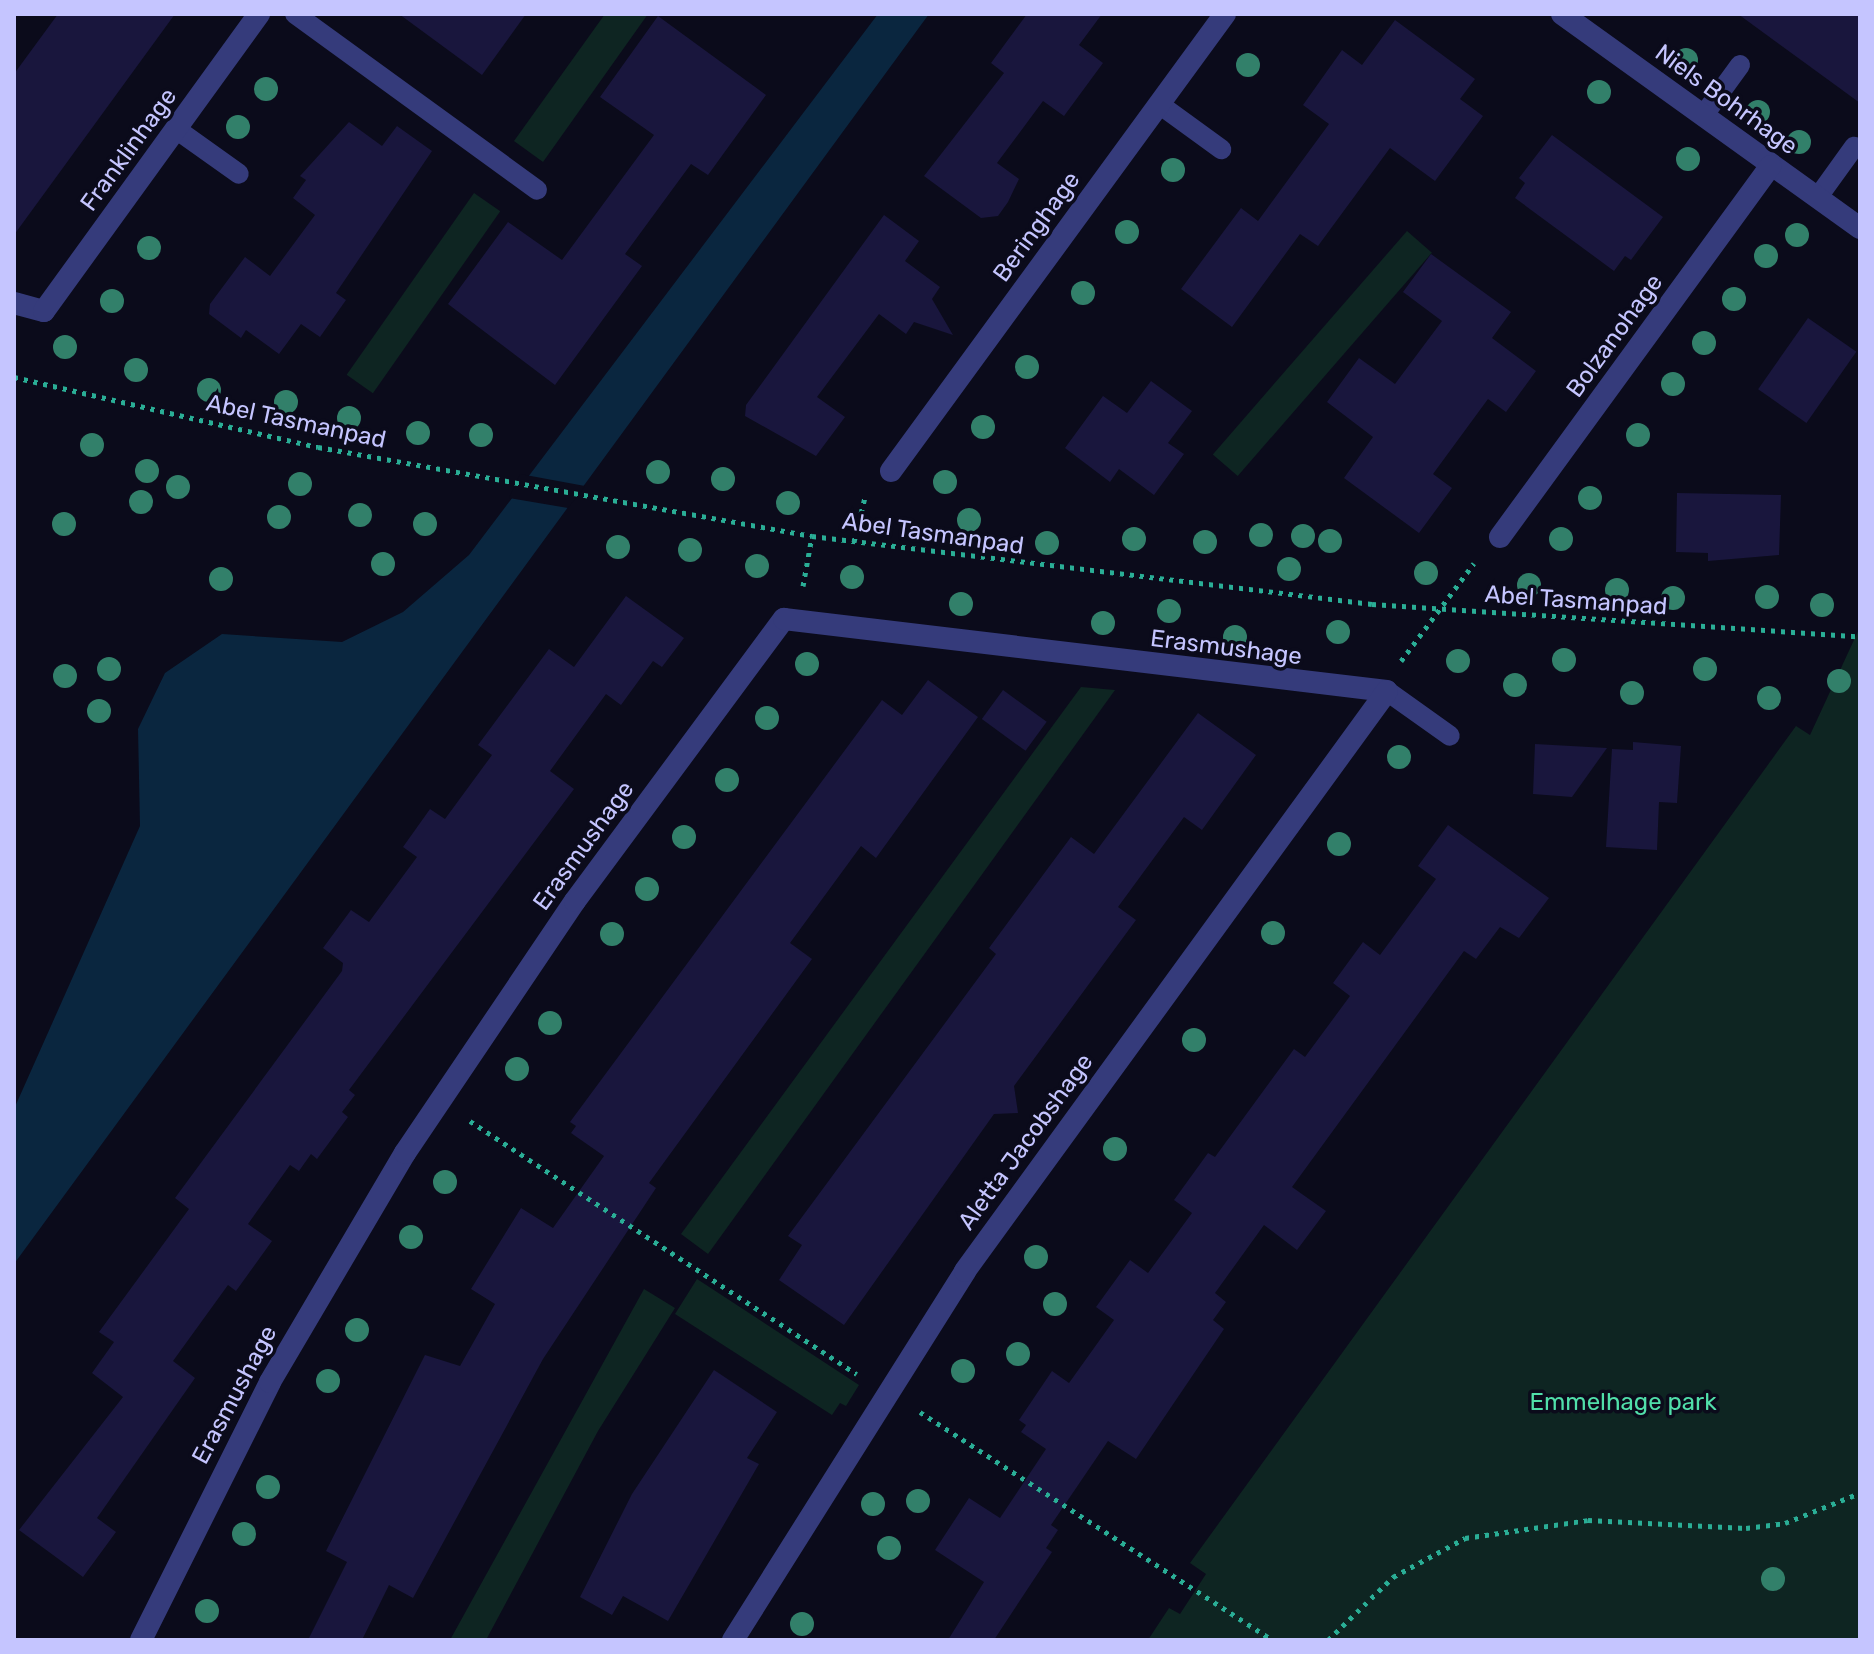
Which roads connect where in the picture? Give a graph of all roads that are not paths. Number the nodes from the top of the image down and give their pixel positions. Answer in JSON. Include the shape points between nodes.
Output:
{"nodes":[{"id":1,"x":259,"y":14,"type":"edge"},
{"id":2,"x":295,"y":14,"type":"edge"},
{"id":3,"x":1225,"y":14,"type":"edge"},
{"id":4,"x":1562,"y":14,"type":"edge"},
{"id":5,"x":1740,"y":65,"type":"dead end"},
{"id":6,"x":1159,"y":104,"type":"junction"},
{"id":7,"x":1703,"y":116,"type":"junction"},
{"id":8,"x":176,"y":129,"type":"junction"},
{"id":9,"x":1854,"y":147,"type":"dead end"},
{"id":10,"x":1221,"y":149,"type":"dead end"},
{"id":11,"x":1771,"y":166,"type":"junction"},
{"id":12,"x":239,"y":174,"type":"dead end"},
{"id":13,"x":537,"y":190,"type":"dead end"},
{"id":14,"x":1818,"y":197,"type":"junction"},
{"id":15,"x":1860,"y":228,"type":"edge"},
{"id":16,"x":14,"y":303,"type":"edge"},
{"id":17,"x":891,"y":471,"type":"dead end"},
{"id":18,"x":1500,"y":537,"type":"dead end"},
{"id":19,"x":1387,"y":691,"type":"junction"},
{"id":20,"x":1450,"y":736,"type":"dead end"},
{"id":21,"x":141,"y":1640,"type":"edge"},
{"id":22,"x":733,"y":1640,"type":"edge"}],
"edges":[{"from":1,"to":8,"type":"street","name":"Franklinhage"},
{"from":2,"to":13,"type":"lane"},
{"from":3,"to":6,"type":"street","name":"Beringhage"},
{"from":4,"to":7,"type":"street","name":"Niels Bohrhage"},
{"from":5,"to":7,"type":"lane"},
{"from":6,"to":10,"type":"lane"},
{"from":6,"to":17,"type":"street","name":"Beringhage"},
{"from":7,"to":11,"type":"street","name":"Niels Bohrhage"},
{"from":8,"to":12,"type":"lane"},
{"from":8,"to":16,"type":"street","name":"Franklinhage","via":[[44,311]]},
{"from":9,"to":14,"type":"lane"},
{"from":11,"to":14,"type":"street","name":"Niels Bohrhage"},
{"from":11,"to":18,"type":"street","name":"Bolzanohage"},
{"from":14,"to":15,"type":"street","name":"Niels Bohrhage"},
{"from":19,"to":20,"type":"lane"},
{"from":19,"to":21,"type":"street","name":"Erasmushage","via":[[784,619],[575,901],[405,1153],[270,1382]]},
{"from":19,"to":22,"type":"street","name":"Aletta Jacobshage","via":[[965,1271]]}]}
